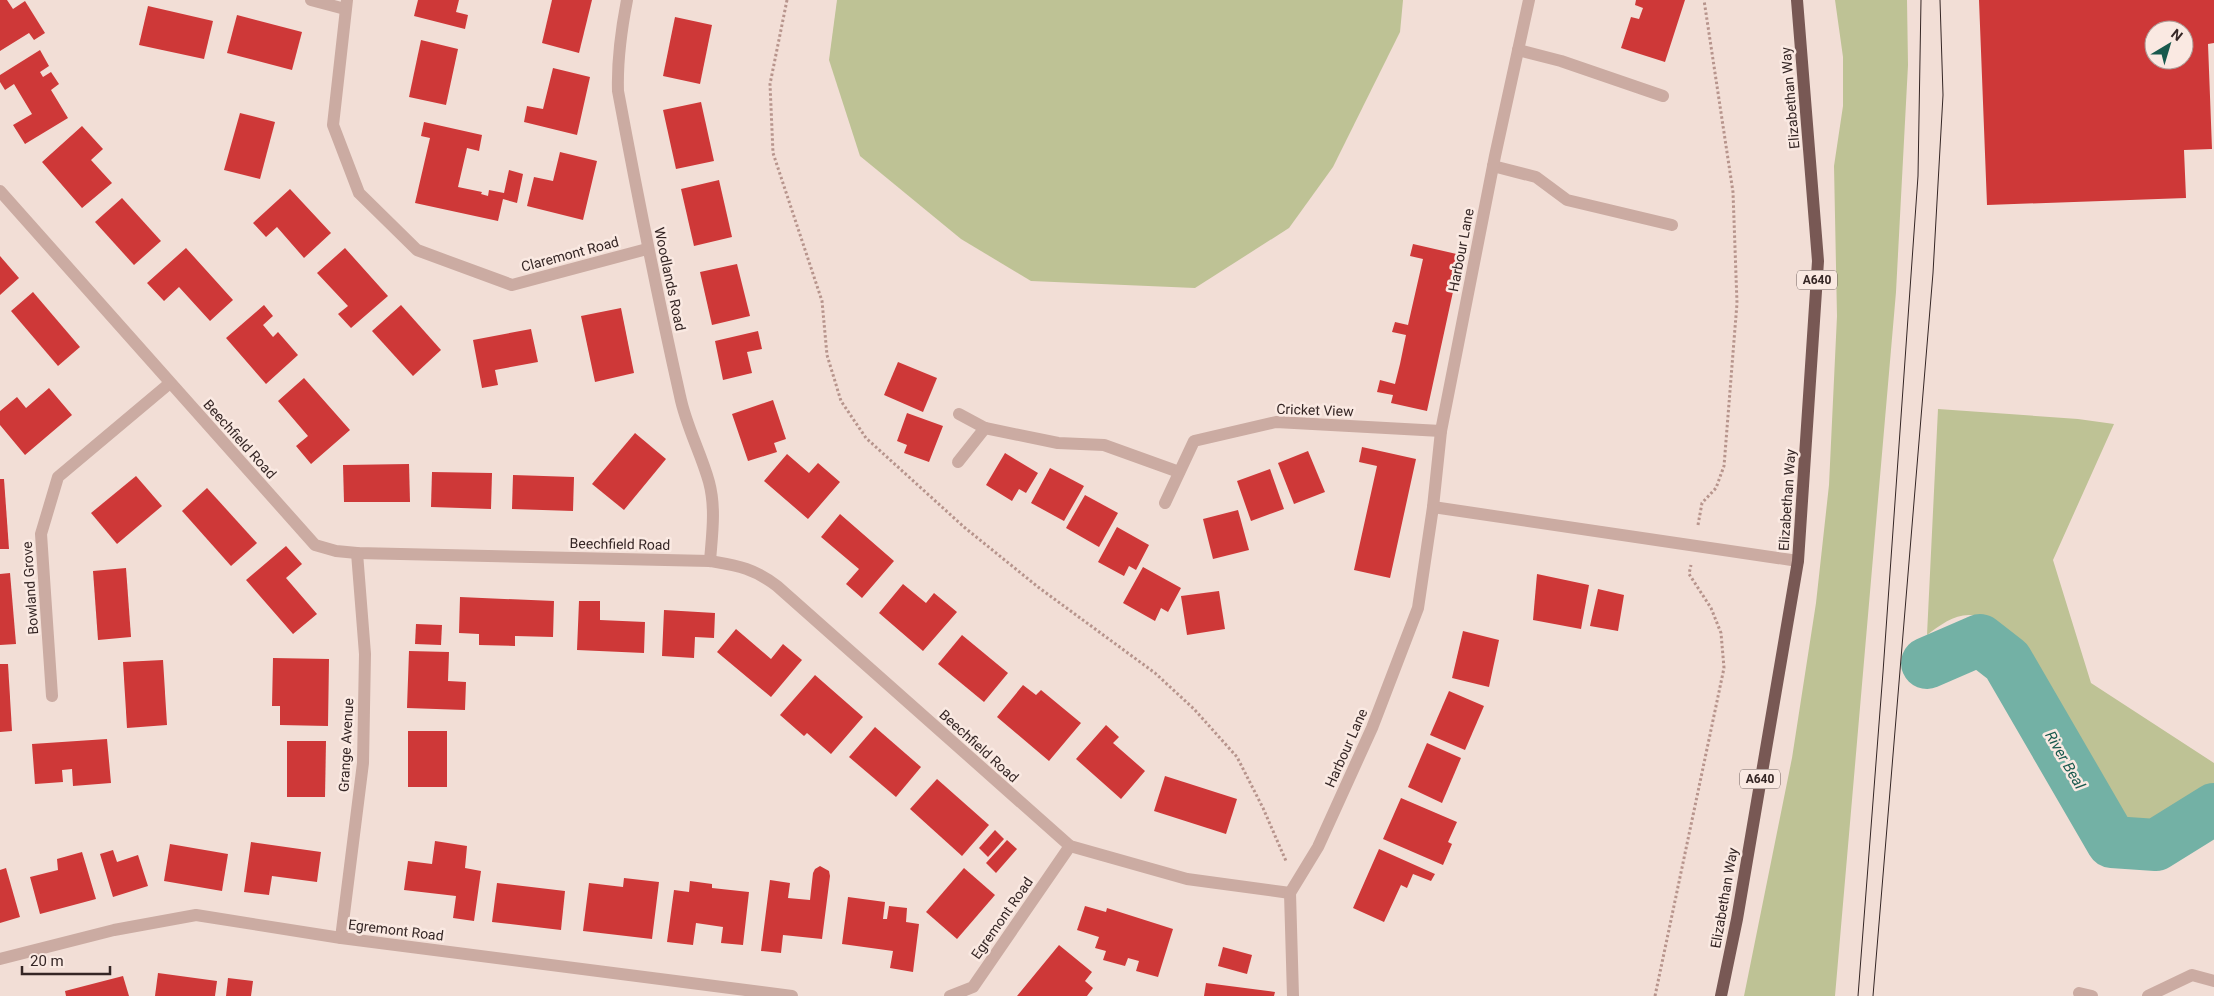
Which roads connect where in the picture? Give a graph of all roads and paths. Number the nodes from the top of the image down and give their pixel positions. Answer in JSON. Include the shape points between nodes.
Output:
{"nodes":[{"id":1,"x":311,"y":0,"type":"edge"},
{"id":2,"x":627,"y":0,"type":"edge"},
{"id":3,"x":1528,"y":0,"type":"edge"},
{"id":4,"x":1704,"y":0,"type":"edge"},
{"id":5,"x":1797,"y":0,"type":"edge"},
{"id":6,"x":346,"y":4,"type":"edge"},
{"id":7,"x":1518,"y":50,"type":"junction"},
{"id":8,"x":1663,"y":96,"type":"dead end"},
{"id":9,"x":1493,"y":166,"type":"junction"},
{"id":10,"x":0,"y":191,"type":"edge"},
{"id":11,"x":1672,"y":225,"type":"dead end"},
{"id":12,"x":648,"y":250,"type":"junction"},
{"id":13,"x":170,"y":383,"type":"junction"},
{"id":14,"x":959,"y":414,"type":"dead end"},
{"id":15,"x":985,"y":428,"type":"junction"},
{"id":16,"x":1441,"y":431,"type":"junction"},
{"id":17,"x":958,"y":462,"type":"dead end"},
{"id":18,"x":1179,"y":472,"type":"junction"},
{"id":19,"x":1164,"y":503,"type":"dead end"},
{"id":20,"x":1433,"y":507,"type":"junction"},
{"id":21,"x":1694,"y":546,"type":"junction"},
{"id":22,"x":357,"y":553,"type":"junction"},
{"id":23,"x":710,"y":561,"type":"junction"},
{"id":24,"x":1798,"y":561,"type":"junction"},
{"id":25,"x":52,"y":696,"type":"dead end"},
{"id":26,"x":1070,"y":846,"type":"junction"},
{"id":27,"x":1290,"y":893,"type":"junction"},
{"id":28,"x":341,"y":938,"type":"junction"},
{"id":29,"x":0,"y":959,"type":"edge"},
{"id":30,"x":2214,"y":981,"type":"edge"},
{"id":31,"x":2079,"y":993,"type":"dead end"},
{"id":32,"x":792,"y":996,"type":"edge"},
{"id":33,"x":950,"y":996,"type":"edge"},
{"id":34,"x":1293,"y":996,"type":"edge"},
{"id":35,"x":1655,"y":996,"type":"edge"},
{"id":36,"x":1721,"y":996,"type":"edge"},
{"id":37,"x":2092,"y":996,"type":"edge"},
{"id":38,"x":2148,"y":996,"type":"edge"}],
"edges":[{"from":1,"to":6,"type":"street","name":"Claremont Road"},
{"from":2,"to":12,"type":"street","name":"Woodlands Road","via":[[617,65],[618,91]]},
{"from":3,"to":7,"type":"street","name":"Harbour Lane"},
{"from":4,"to":21,"type":"path","via":[[1733,192],[1737,303],[1724,466],[1716,488],[1702,504]]},
{"from":5,"to":24,"type":"main road","name":"Elizabethan Way","number":"A640","via":[[1818,261]]},
{"from":6,"to":12,"type":"street","name":"Claremont Road","via":[[333,125],[359,192],[417,250],[512,285]]},
{"from":7,"to":8,"type":"street"},
{"from":7,"to":9,"type":"street","name":"Harbour Lane"},
{"from":9,"to":11,"type":"street","via":[[1536,177],[1567,200]]},
{"from":9,"to":16,"type":"street","name":"Harbour Lane"},
{"from":10,"to":13,"type":"street","name":"Beechfield Road"},
{"from":12,"to":23,"type":"street","name":"Woodlands Road","via":[[682,405],[712,496],[714,513]]},
{"from":13,"to":22,"type":"street","name":"Beechfield Road","via":[[315,545]]},
{"from":13,"to":25,"type":"street","name":"Bowland Grove","via":[[58,477],[41,534]]},
{"from":14,"to":15,"type":"street"},
{"from":15,"to":17,"type":"street"},
{"from":15,"to":18,"type":"street","via":[[1058,443],[1104,445]]},
{"from":16,"to":18,"type":"street","name":"Cricket View","via":[[1276,422],[1194,441]]},
{"from":16,"to":20,"type":"street","name":"Harbour Lane"},
{"from":18,"to":19,"type":"street","name":"Cricket View"},
{"from":20,"to":21,"type":"street"},
{"from":20,"to":27,"type":"street","name":"Harbour Lane","via":[[1418,608],[1364,745],[1318,847]]},
{"from":21,"to":24,"type":"street"},
{"from":21,"to":35,"type":"path","via":[[1689,574],[1711,608],[1721,633],[1724,668]]},
{"from":22,"to":23,"type":"street","name":"Beechfield Road"},
{"from":22,"to":28,"type":"street","name":"Grange Avenue","via":[[365,654],[363,762]]},
{"from":23,"to":26,"type":"street","name":"Beechfield Road","via":[[746,568],[777,586]]},
{"from":24,"to":36,"type":"main road","name":"Elizabethan Way","number":"A640"},
{"from":26,"to":27,"type":"street","name":"Beechfield Road","via":[[1187,879]]},
{"from":26,"to":33,"type":"street","name":"Egremont Road","via":[[972,987]]},
{"from":27,"to":34,"type":"street"},
{"from":28,"to":29,"type":"street","name":"Egremont Road","via":[[196,915],[114,930]]},
{"from":28,"to":32,"type":"street","name":"Egremont Road"},
{"from":30,"to":38,"type":"street","via":[[2192,975]]},
{"from":31,"to":37,"type":"street"}]}
